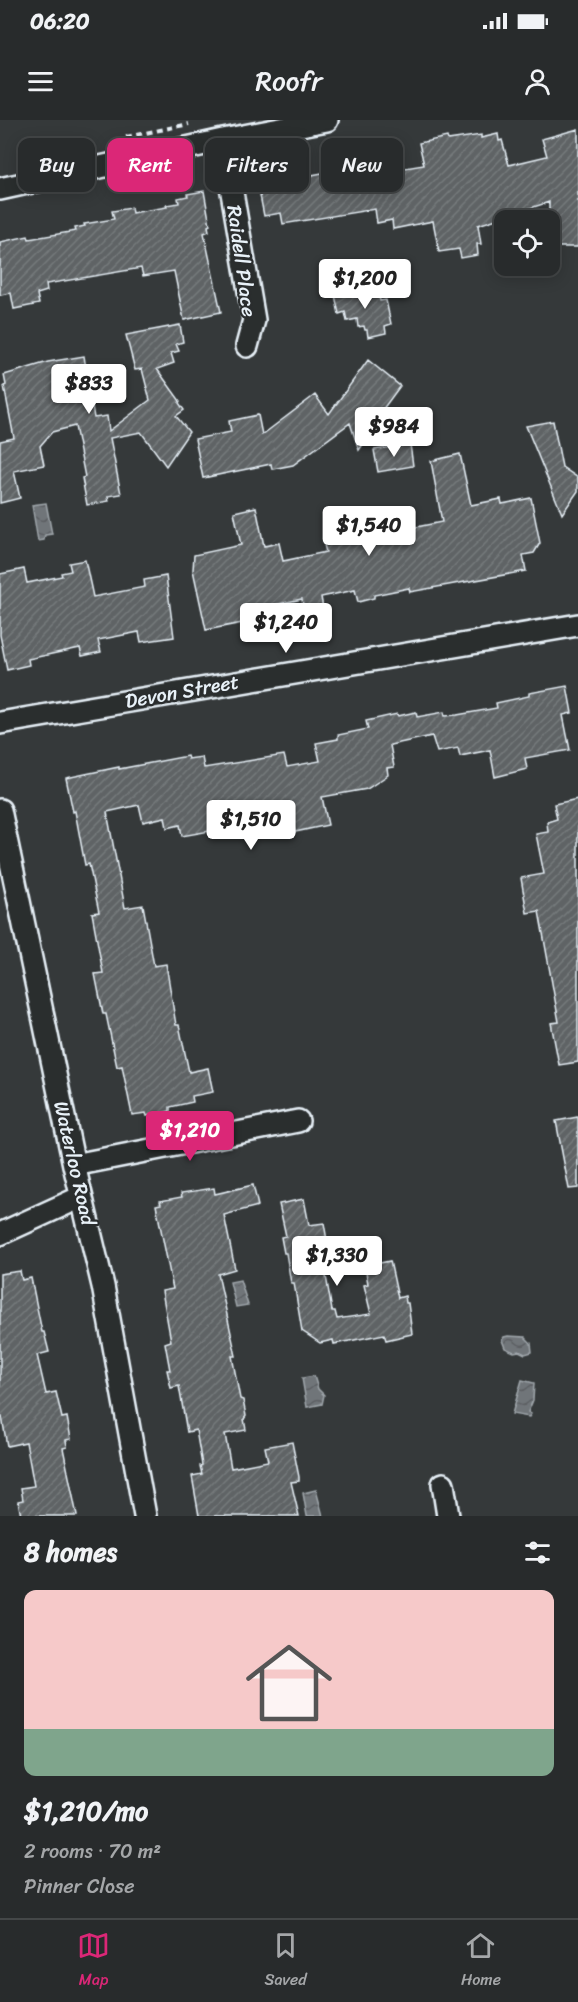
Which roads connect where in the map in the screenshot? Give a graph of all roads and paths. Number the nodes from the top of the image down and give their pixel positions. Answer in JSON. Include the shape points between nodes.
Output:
{"nodes":[{"id":1,"x":327,"y":120,"type":"edge"},
{"id":2,"x":233,"y":138,"type":"edge"},
{"id":3,"x":205,"y":144,"type":"edge"},
{"id":4,"x":0,"y":186,"type":"edge"},
{"id":5,"x":232,"y":192,"type":"edge"},
{"id":6,"x":247,"y":346,"type":"dead end"},
{"id":7,"x":578,"y":625,"type":"edge"},
{"id":8,"x":0,"y":723,"type":"edge"},
{"id":9,"x":0,"y":810,"type":"edge"},
{"id":10,"x":298,"y":1121,"type":"dead end"},
{"id":11,"x":74,"y":1165,"type":"junction"},
{"id":12,"x":81,"y":1197,"type":"junction"},
{"id":13,"x":0,"y":1234,"type":"edge"},
{"id":14,"x":443,"y":1484,"type":"dead end"},
{"id":15,"x":145,"y":1516,"type":"edge"},
{"id":16,"x":448,"y":1516,"type":"edge"}],
"edges":[{"from":1,"to":2,"type":"street"},
{"from":3,"to":4,"type":"street"},
{"from":5,"to":6,"type":"street","name":"Raidell Place","via":[[254,320]]},
{"from":7,"to":8,"type":"street","name":"Devon Street"},
{"from":9,"to":11,"type":"street","name":"Waterloo Road"},
{"from":10,"to":11,"type":"street"},
{"from":11,"to":12,"type":"street","name":"Waterloo Road"},
{"from":12,"to":13,"type":"street"},
{"from":12,"to":15,"type":"street","name":"Waterloo Road","via":[[103,1286]]},
{"from":14,"to":16,"type":"street"}]}
